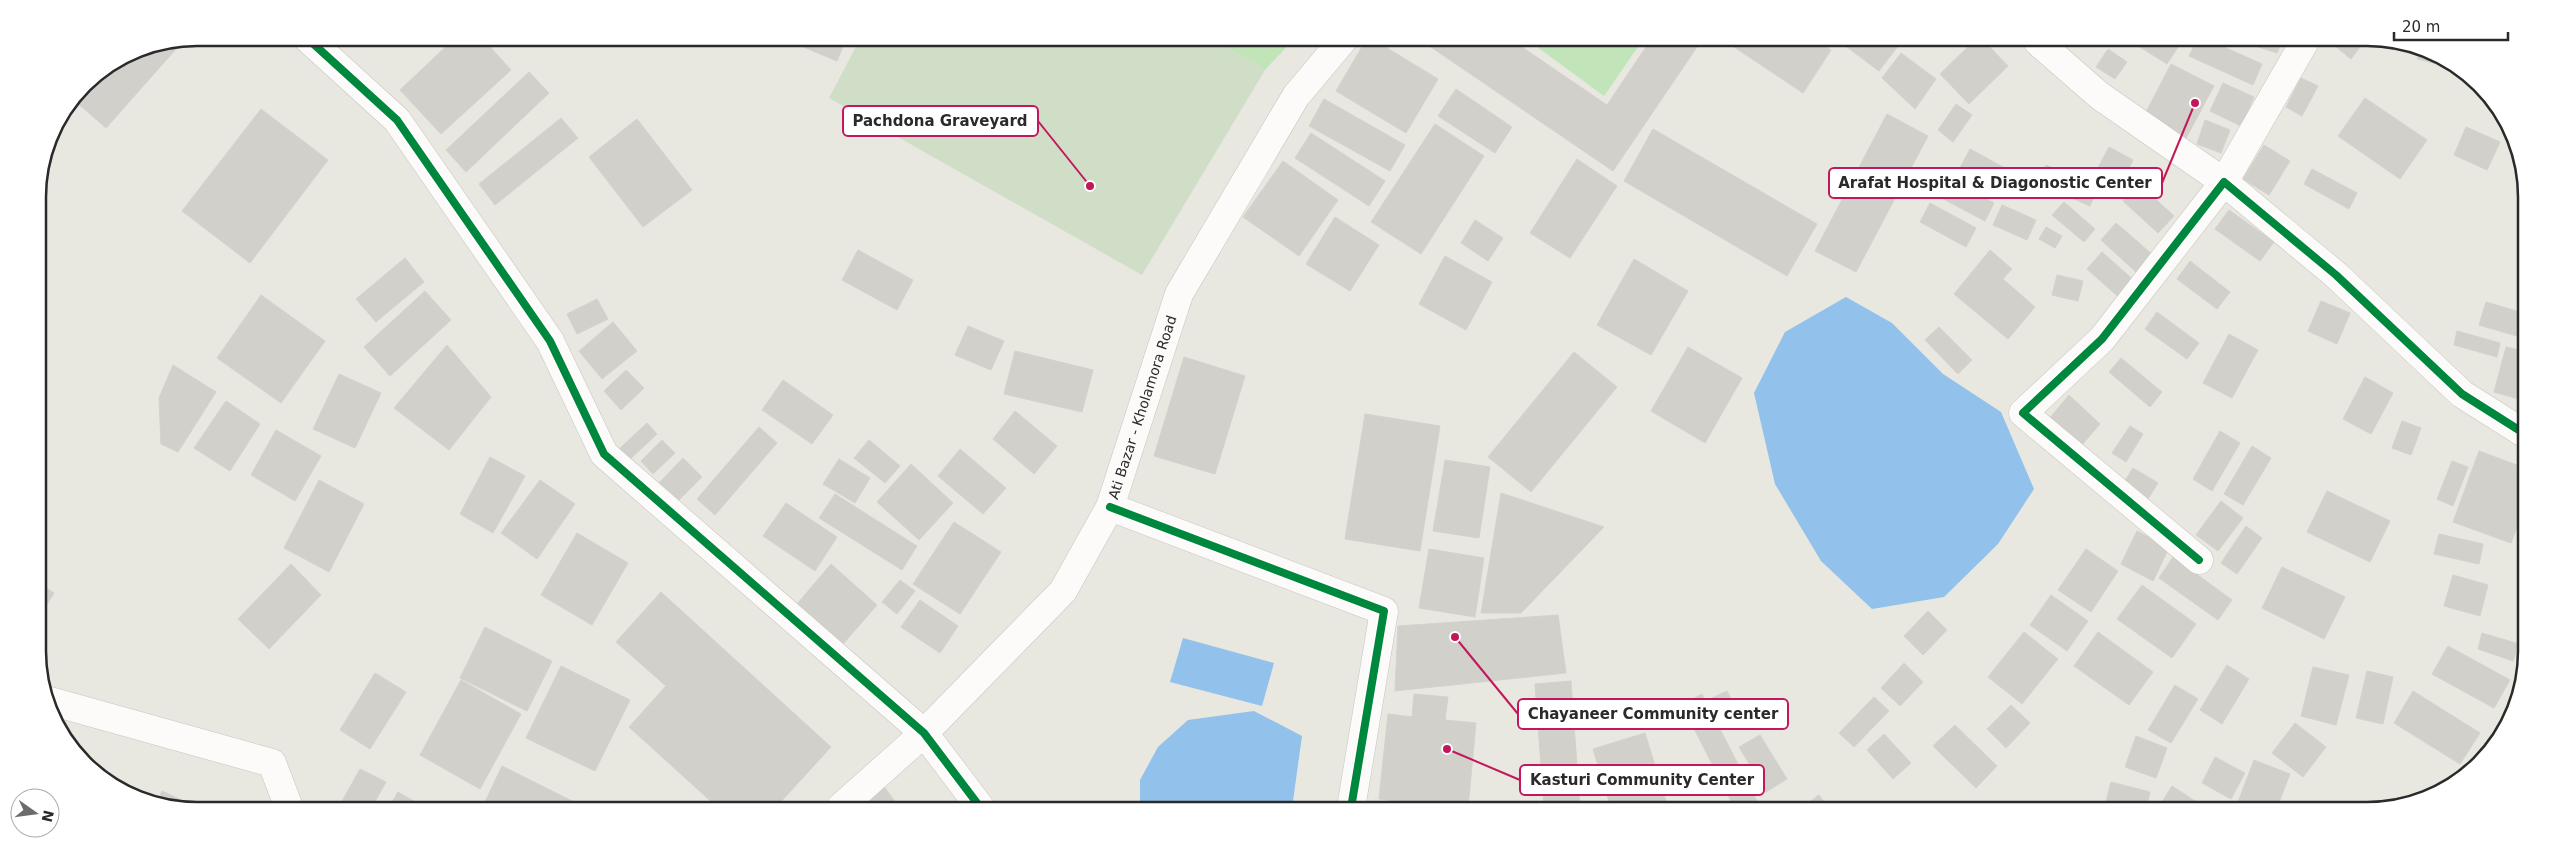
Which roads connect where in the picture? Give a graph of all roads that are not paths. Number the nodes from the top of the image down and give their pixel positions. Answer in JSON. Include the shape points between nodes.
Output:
{"nodes":[{"id":1,"x":1338,"y":46,"type":"edge"},
{"id":2,"x":2043,"y":46,"type":"edge"},
{"id":3,"x":2302,"y":46,"type":"edge"},
{"id":4,"x":317,"y":47,"type":"edge"},
{"id":5,"x":2224,"y":182,"type":"junction"},
{"id":6,"x":2518,"y":429,"type":"edge"},
{"id":7,"x":1110,"y":507,"type":"junction"},
{"id":8,"x":2199,"y":560,"type":"dead end"},
{"id":9,"x":56,"y":703,"type":"edge"},
{"id":10,"x":924,"y":733,"type":"junction"},
{"id":11,"x":1352,"y":801,"type":"edge"},
{"id":12,"x":287,"y":802,"type":"edge"},
{"id":13,"x":847,"y":802,"type":"edge"},
{"id":14,"x":976,"y":802,"type":"edge"}],
"edges":[{"from":1,"to":7,"type":"street","name":"Ati Bazar - Kholamora Road","via":[[1296,96],[1179,294]]},
{"from":2,"to":5,"type":"street","via":[[2100,96]]},
{"from":3,"to":5,"type":"street"},
{"from":4,"to":10,"type":"street","via":[[397,120],[550,342],[604,454]]},
{"from":5,"to":6,"type":"street","via":[[2336,275],[2462,394]]},
{"from":5,"to":8,"type":"street","via":[[2102,339],[2023,413]]},
{"from":7,"to":10,"type":"street","name":"Ati Bazar - Kholamora Road","via":[[1063,591]]},
{"from":7,"to":11,"type":"street","via":[[1384,611]]},
{"from":9,"to":12,"type":"street","via":[[272,764]]},
{"from":10,"to":13,"type":"street","name":"Ati Bazar - Kholamora Road"},
{"from":10,"to":14,"type":"street"}]}
